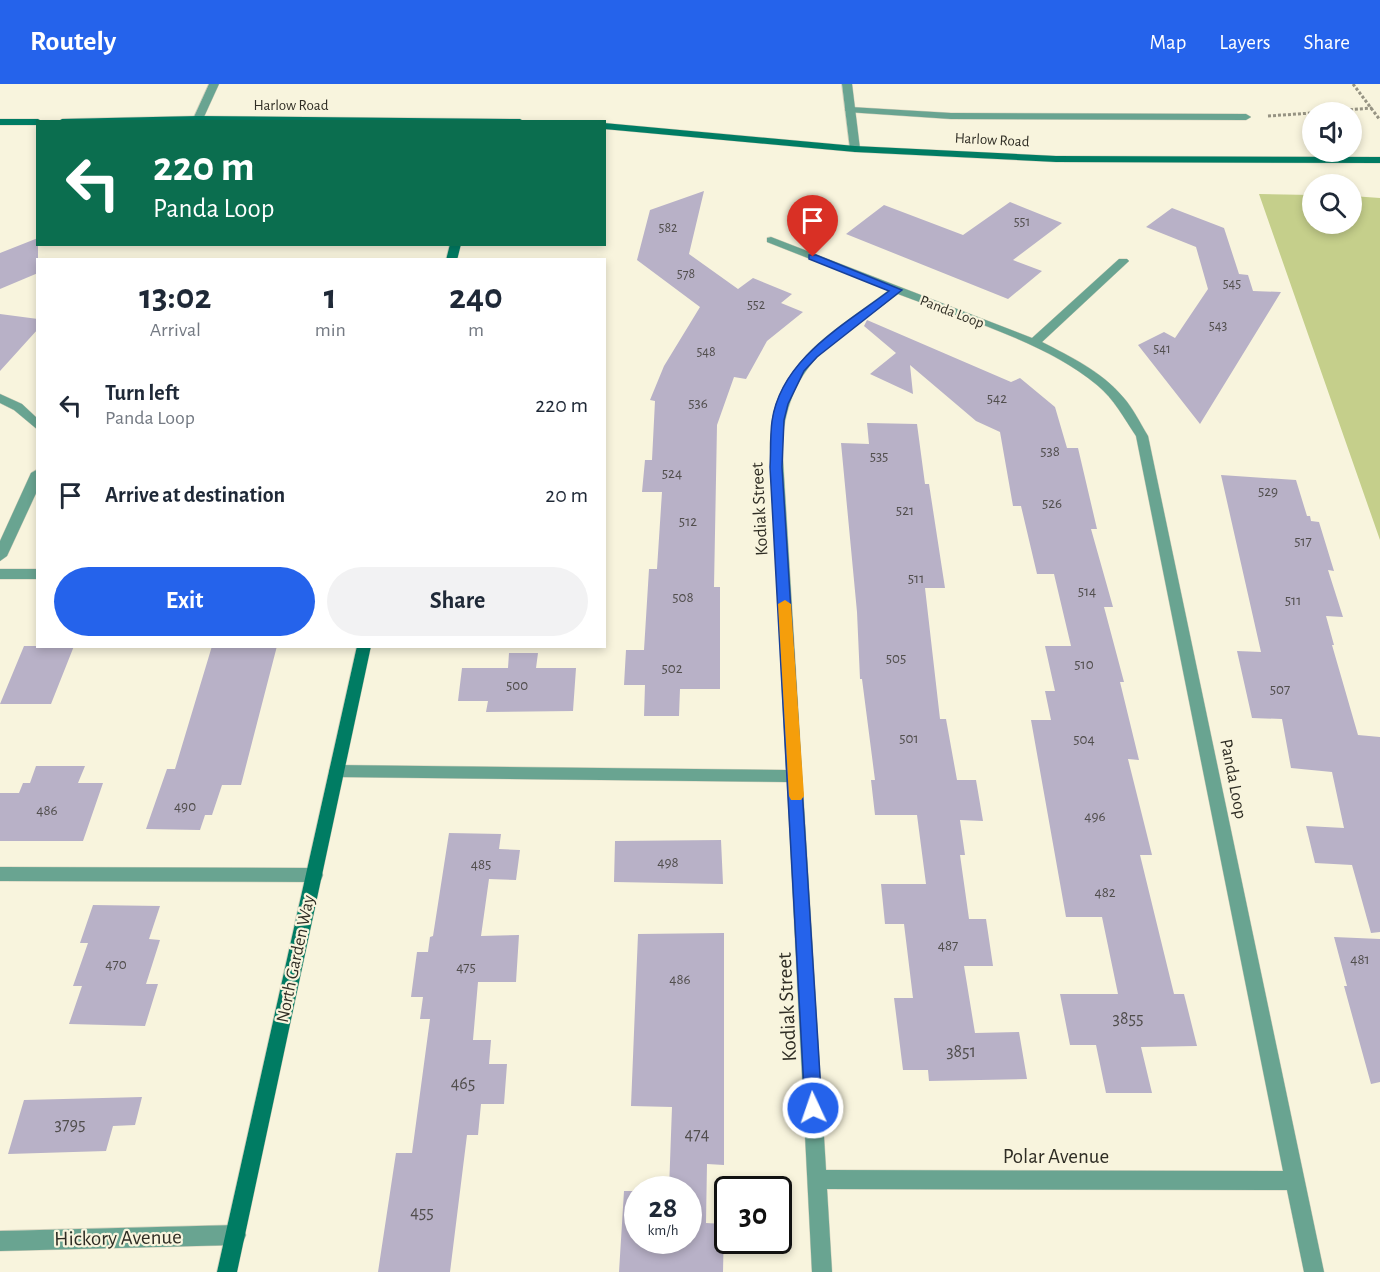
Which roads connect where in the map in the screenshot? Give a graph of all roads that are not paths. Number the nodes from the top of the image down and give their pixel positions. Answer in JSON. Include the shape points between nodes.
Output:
{"nodes":[{"id":1,"x":214,"y":84,"type":"edge"},
{"id":2,"x":847,"y":84,"type":"edge"},
{"id":3,"x":850,"y":110,"type":"junction"},
{"id":4,"x":1246,"y":117,"type":"road end"},
{"id":5,"x":198,"y":119,"type":"junction"},
{"id":6,"x":153,"y":120,"type":"edge"},
{"id":7,"x":344,"y":120,"type":"edge"},
{"id":8,"x":0,"y":122,"type":"edge"},
{"id":9,"x":36,"y":122,"type":"edge"},
{"id":10,"x":606,"y":126,"type":"edge"},
{"id":11,"x":855,"y":149,"type":"junction"},
{"id":12,"x":1380,"y":160,"type":"edge"},
{"id":13,"x":771,"y":240,"type":"dead end"},
{"id":14,"x":1123,"y":261,"type":"dead end"},
{"id":15,"x":896,"y":290,"type":"junction"},
{"id":16,"x":1034,"y":343,"type":"junction"},
{"id":17,"x":0,"y":398,"type":"edge"},
{"id":18,"x":36,"y":424,"type":"edge"},
{"id":19,"x":36,"y":477,"type":"edge"},
{"id":20,"x":0,"y":556,"type":"edge"},
{"id":21,"x":0,"y":574,"type":"edge"},
{"id":22,"x":36,"y":574,"type":"edge"},
{"id":23,"x":364,"y":648,"type":"edge"},
{"id":24,"x":337,"y":771,"type":"junction"},
{"id":25,"x":795,"y":776,"type":"junction"},
{"id":26,"x":0,"y":874,"type":"edge"},
{"id":27,"x":315,"y":875,"type":"junction"},
{"id":28,"x":818,"y":1179,"type":"junction"},
{"id":29,"x":1294,"y":1181,"type":"junction"},
{"id":30,"x":236,"y":1235,"type":"junction"},
{"id":31,"x":0,"y":1241,"type":"edge"},
{"id":32,"x":227,"y":1272,"type":"edge"},
{"id":33,"x":822,"y":1272,"type":"edge"},
{"id":34,"x":1314,"y":1272,"type":"edge"}],
"edges":[{"from":1,"to":5,"type":"street"},
{"from":2,"to":3,"type":"street"},
{"from":3,"to":4,"type":"street","via":[[951,116]]},
{"from":3,"to":11,"type":"street"},
{"from":5,"to":6,"type":"main road","name":"Harlow Road"},
{"from":5,"to":7,"type":"main road","name":"Harlow Road"},
{"from":8,"to":9,"type":"main road"},
{"from":10,"to":11,"type":"main road","name":"Harlow Road"},
{"from":11,"to":12,"type":"main road","name":"Harlow Road","via":[[1056,159]]},
{"from":13,"to":15,"type":"street","name":"Panda Loop"},
{"from":14,"to":16,"type":"street"},
{"from":15,"to":16,"type":"street","name":"Panda Loop"},
{"from":15,"to":25,"type":"street","name":"Kodiak Street","via":[[799,370],[778,420],[776,467]]},
{"from":16,"to":29,"type":"street","name":"Panda Loop","via":[[1102,383],[1119,400],[1142,436]]},
{"from":17,"to":18,"type":"street","via":[[18,407]]},
{"from":19,"to":20,"type":"street"},
{"from":21,"to":22,"type":"street"},
{"from":23,"to":24,"type":"main road","name":"North Garden Way"},
{"from":24,"to":25,"type":"street"},
{"from":24,"to":27,"type":"main road","name":"North Garden Way"},
{"from":25,"to":28,"type":"street","name":"Kodiak Street"},
{"from":26,"to":27,"type":"street"},
{"from":27,"to":30,"type":"main road","name":"North Garden Way"},
{"from":28,"to":29,"type":"street","name":"Polar Avenue"},
{"from":28,"to":33,"type":"street","name":"Kodiak Street"},
{"from":29,"to":34,"type":"street","name":"Panda Loop"},
{"from":30,"to":31,"type":"street","name":"Hickory Avenue"},
{"from":30,"to":32,"type":"main road","name":"North Garden Way"}]}
